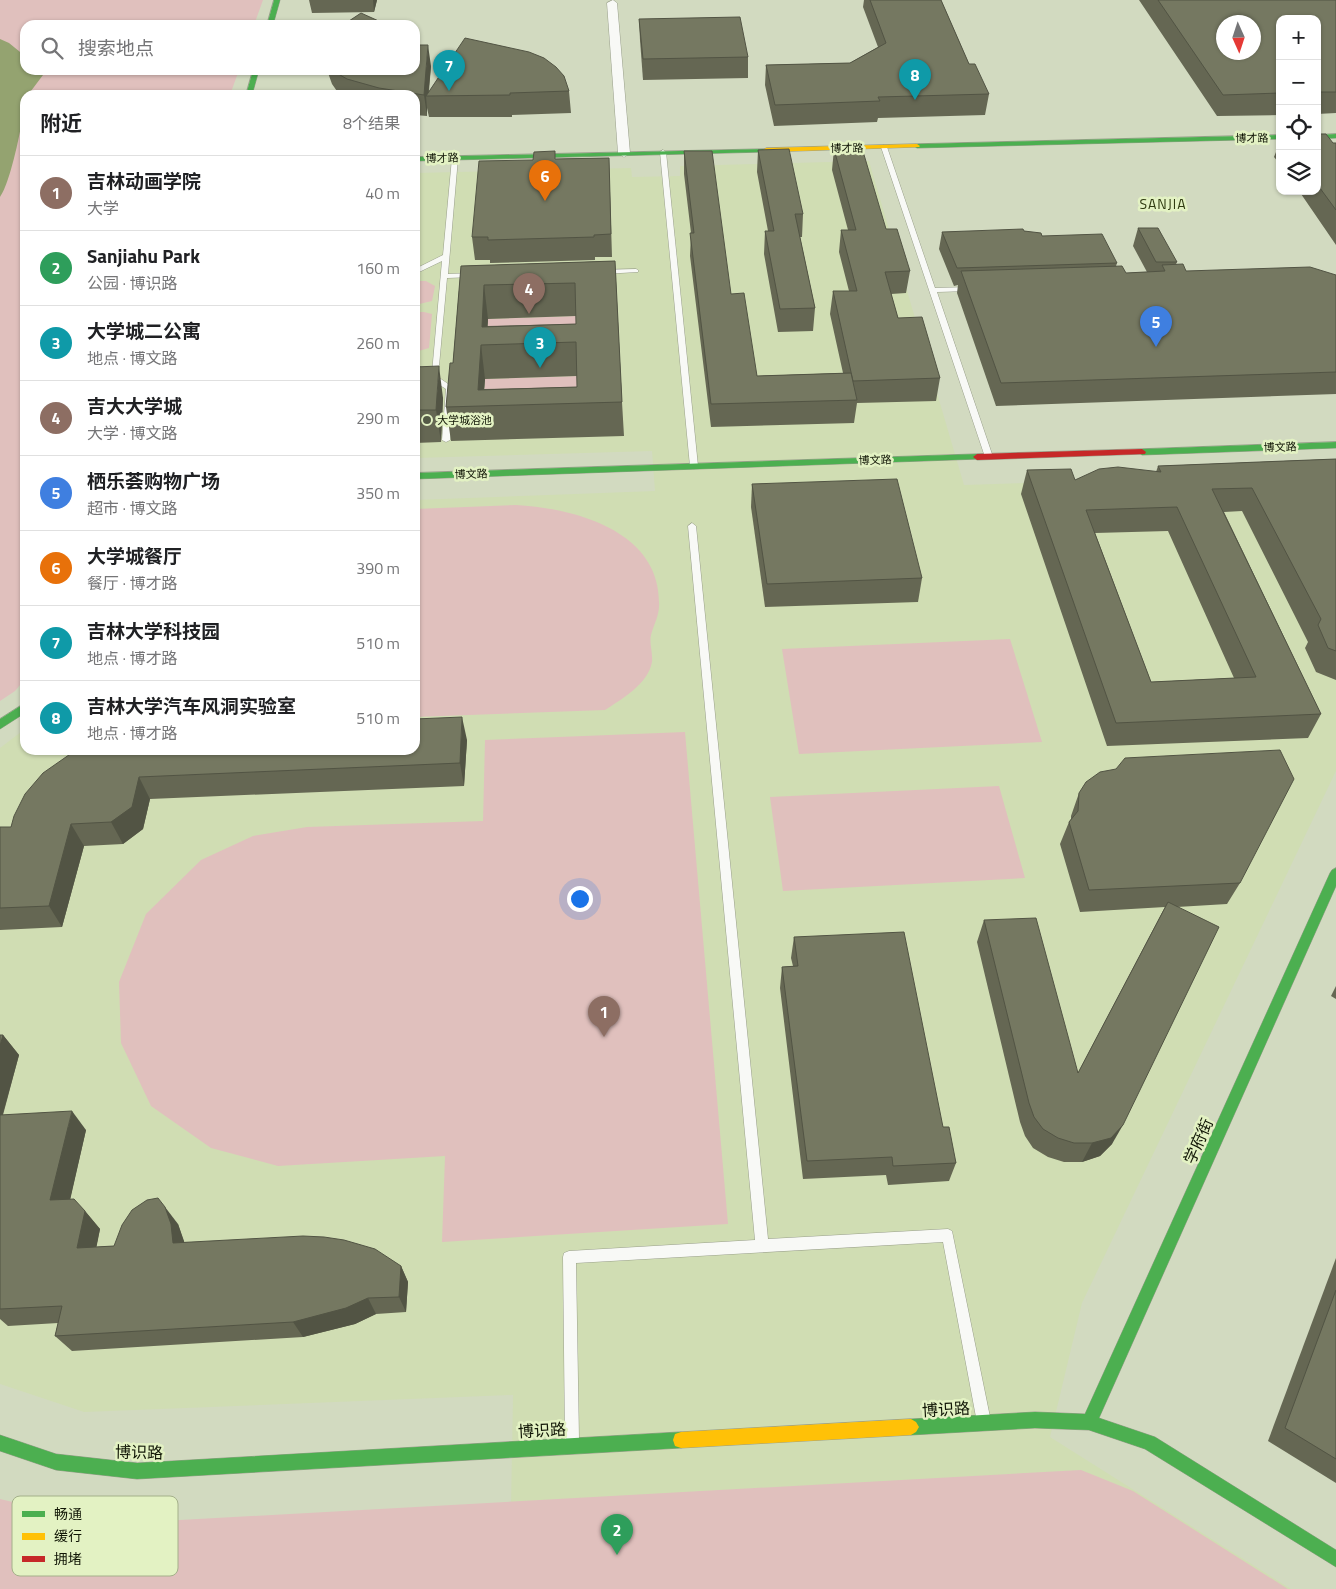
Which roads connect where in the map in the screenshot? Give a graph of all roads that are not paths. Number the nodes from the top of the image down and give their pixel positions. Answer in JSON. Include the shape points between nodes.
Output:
{"nodes":[{"id":1,"x":277,"y":0,"type":"edge"},
{"id":2,"x":612,"y":3,"type":"dead end"},
{"id":3,"x":271,"y":20,"type":"edge"},
{"id":4,"x":254,"y":75,"type":"edge"},
{"id":5,"x":250,"y":90,"type":"edge"},
{"id":6,"x":1321,"y":136,"type":"edge"},
{"id":7,"x":1336,"y":136,"type":"edge"},
{"id":8,"x":1276,"y":138,"type":"edge"},
{"id":9,"x":884,"y":147,"type":"junction"},
{"id":10,"x":663,"y":152,"type":"junction"},
{"id":11,"x":624,"y":153,"type":"junction"},
{"id":12,"x":455,"y":158,"type":"junction"},
{"id":13,"x":420,"y":159,"type":"edge"},
{"id":14,"x":446,"y":256,"type":"junction"},
{"id":15,"x":420,"y":269,"type":"edge"},
{"id":16,"x":636,"y":271,"type":"dead end"},
{"id":17,"x":598,"y":272,"type":"edge"},
{"id":18,"x":483,"y":275,"type":"edge"},
{"id":19,"x":444,"y":276,"type":"junction"},
{"id":20,"x":982,"y":288,"type":"edge"},
{"id":21,"x":933,"y":290,"type":"junction"},
{"id":22,"x":420,"y":369,"type":"edge"},
{"id":23,"x":434,"y":378,"type":"junction"},
{"id":24,"x":446,"y":440,"type":"dead end"},
{"id":25,"x":1336,"y":445,"type":"edge"},
{"id":26,"x":989,"y":456,"type":"junction"},
{"id":27,"x":694,"y":466,"type":"junction"},
{"id":28,"x":420,"y":476,"type":"edge"},
{"id":29,"x":692,"y":526,"type":"dead end"},
{"id":30,"x":20,"y":710,"type":"edge"},
{"id":31,"x":0,"y":725,"type":"edge"},
{"id":32,"x":1336,"y":872,"type":"edge"},
{"id":33,"x":762,"y":1246,"type":"junction"},
{"id":34,"x":1089,"y":1422,"type":"junction"},
{"id":35,"x":984,"y":1423,"type":"junction"},
{"id":36,"x":0,"y":1443,"type":"edge"},
{"id":37,"x":572,"y":1445,"type":"junction"},
{"id":38,"x":1336,"y":1559,"type":"edge"}],
"edges":[{"from":1,"to":3,"type":"street"},
{"from":2,"to":11,"type":"street"},
{"from":4,"to":5,"type":"street"},
{"from":6,"to":7,"type":"street"},
{"from":8,"to":9,"type":"street","name":"博才路"},
{"from":9,"to":10,"type":"street","name":"博才路"},
{"from":9,"to":21,"type":"lane"},
{"from":10,"to":11,"type":"street","name":"博才路"},
{"from":10,"to":27,"type":"lane"},
{"from":11,"to":12,"type":"street","name":"博才路"},
{"from":12,"to":13,"type":"street","name":"博才路"},
{"from":12,"to":14,"type":"lane"},
{"from":14,"to":15,"type":"lane"},
{"from":14,"to":19,"type":"lane"},
{"from":16,"to":17,"type":"lane"},
{"from":18,"to":19,"type":"lane"},
{"from":19,"to":23,"type":"lane"},
{"from":20,"to":21,"type":"lane"},
{"from":21,"to":26,"type":"lane"},
{"from":22,"to":23,"type":"lane"},
{"from":23,"to":24,"type":"lane","via":[[450,388]]},
{"from":25,"to":26,"type":"street","name":"博文路"},
{"from":26,"to":27,"type":"street","name":"博文路"},
{"from":27,"to":28,"type":"street","name":"博文路"},
{"from":29,"to":33,"type":"lane"},
{"from":30,"to":31,"type":"street"},
{"from":32,"to":34,"type":"street","name":"学府街"},
{"from":33,"to":35,"type":"lane","via":[[948,1235]]},
{"from":33,"to":37,"type":"lane","via":[[569,1257]]},
{"from":34,"to":35,"type":"street","name":"博识路","via":[[1036,1420]]},
{"from":34,"to":38,"type":"street","name":"博识路","via":[[1149,1444]]},
{"from":35,"to":37,"type":"street","name":"博识路"},
{"from":36,"to":37,"type":"street","name":"博识路","via":[[56,1462],[137,1471]]}]}
